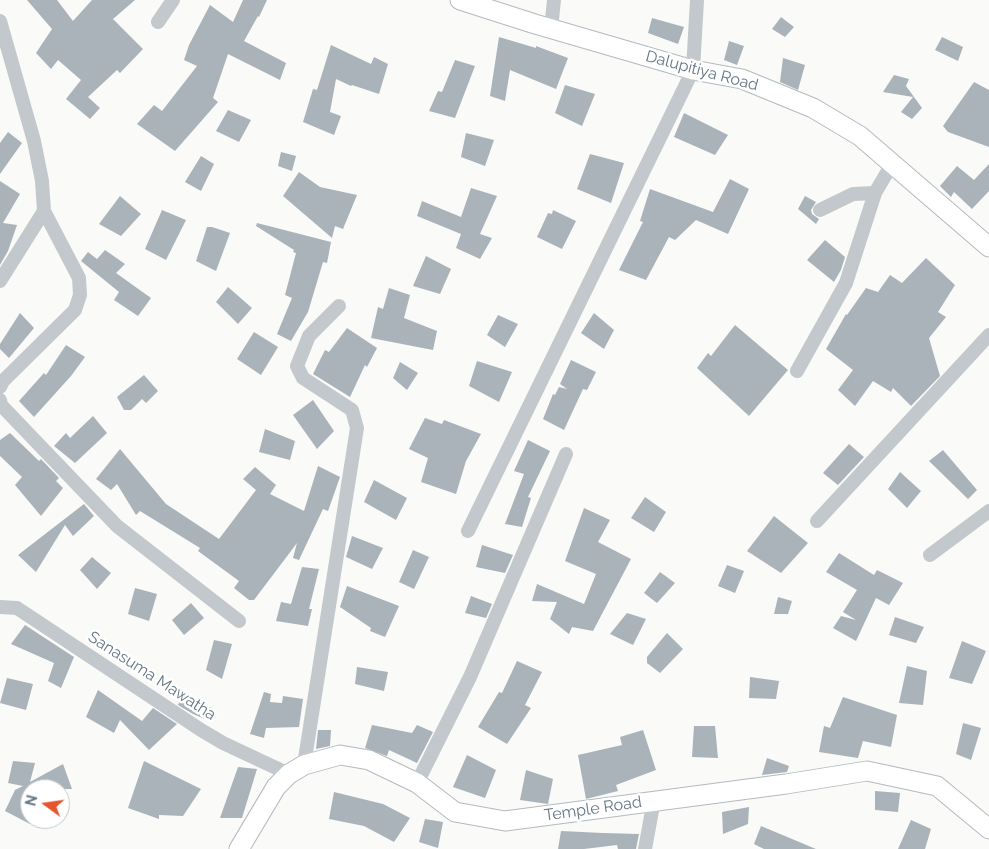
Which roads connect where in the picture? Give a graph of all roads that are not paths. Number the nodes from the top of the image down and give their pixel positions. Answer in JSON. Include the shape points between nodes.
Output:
{"nodes":[{"id":1,"x":173,"y":0,"type":"edge"},
{"id":2,"x":460,"y":0,"type":"edge"},
{"id":3,"x":554,"y":0,"type":"edge"},
{"id":4,"x":697,"y":0,"type":"edge"},
{"id":5,"x":0,"y":21,"type":"edge"},
{"id":6,"x":158,"y":22,"type":"dead end"},
{"id":7,"x":551,"y":28,"type":"junction"},
{"id":8,"x":693,"y":70,"type":"junction"},
{"id":9,"x":892,"y":164,"type":"junction"},
{"id":10,"x":875,"y":193,"type":"junction"},
{"id":11,"x":820,"y":210,"type":"dead end"},
{"id":12,"x":44,"y":211,"type":"junction"},
{"id":13,"x":989,"y":247,"type":"edge"},
{"id":14,"x":0,"y":281,"type":"edge"},
{"id":15,"x":339,"y":306,"type":"dead end"},
{"id":16,"x":989,"y":335,"type":"edge"},
{"id":17,"x":797,"y":372,"type":"dead end"},
{"id":18,"x":0,"y":387,"type":"edge"},
{"id":19,"x":0,"y":400,"type":"edge"},
{"id":20,"x":566,"y":454,"type":"dead end"},
{"id":21,"x":989,"y":510,"type":"edge"},
{"id":22,"x":817,"y":521,"type":"dead end"},
{"id":23,"x":468,"y":531,"type":"dead end"},
{"id":24,"x":930,"y":555,"type":"dead end"},
{"id":25,"x":0,"y":607,"type":"edge"},
{"id":26,"x":239,"y":621,"type":"dead end"},
{"id":27,"x":296,"y":769,"type":"junction"},
{"id":28,"x":417,"y":783,"type":"junction"},
{"id":29,"x":654,"y":800,"type":"junction"},
{"id":30,"x":989,"y":829,"type":"edge"},
{"id":31,"x":239,"y":849,"type":"edge"},
{"id":32,"x":646,"y":849,"type":"edge"}],
"edges":[{"from":1,"to":6,"type":"street"},
{"from":2,"to":7,"type":"street","name":"Dalupitiya Road"},
{"from":3,"to":7,"type":"street"},
{"from":4,"to":8,"type":"street"},
{"from":5,"to":12,"type":"street","via":[[34,141]]},
{"from":7,"to":8,"type":"street","name":"Dalupitiya Road"},
{"from":8,"to":9,"type":"street","name":"Dalupitiya Road","via":[[742,79],[813,108],[860,136]]},
{"from":8,"to":23,"type":"street"},
{"from":9,"to":10,"type":"street"},
{"from":9,"to":13,"type":"street","name":"Dalupitiya Road"},
{"from":10,"to":11,"type":"street","via":[[853,194]]},
{"from":10,"to":17,"type":"street","via":[[846,283]]},
{"from":12,"to":14,"type":"street"},
{"from":12,"to":18,"type":"street","via":[[79,278],[80,295],[75,310]]},
{"from":15,"to":27,"type":"street","via":[[309,336],[297,366],[303,378],[352,410],[357,428]]},
{"from":16,"to":22,"type":"street"},
{"from":19,"to":26,"type":"street","via":[[1,405],[117,526]]},
{"from":20,"to":28,"type":"street","via":[[470,677]]},
{"from":21,"to":24,"type":"street"},
{"from":25,"to":27,"type":"street","name":"Sanasuma Mawatha","via":[[17,608],[223,743]]},
{"from":27,"to":28,"type":"street","name":"Temple Road","via":[[340,755],[370,760]]},
{"from":27,"to":31,"type":"street","via":[[276,787]]},
{"from":28,"to":29,"type":"street","name":"Temple Road","via":[[455,812],[505,821]]},
{"from":29,"to":30,"type":"street","name":"Temple Road","via":[[866,771],[937,786]]},
{"from":29,"to":32,"type":"street"}]}
